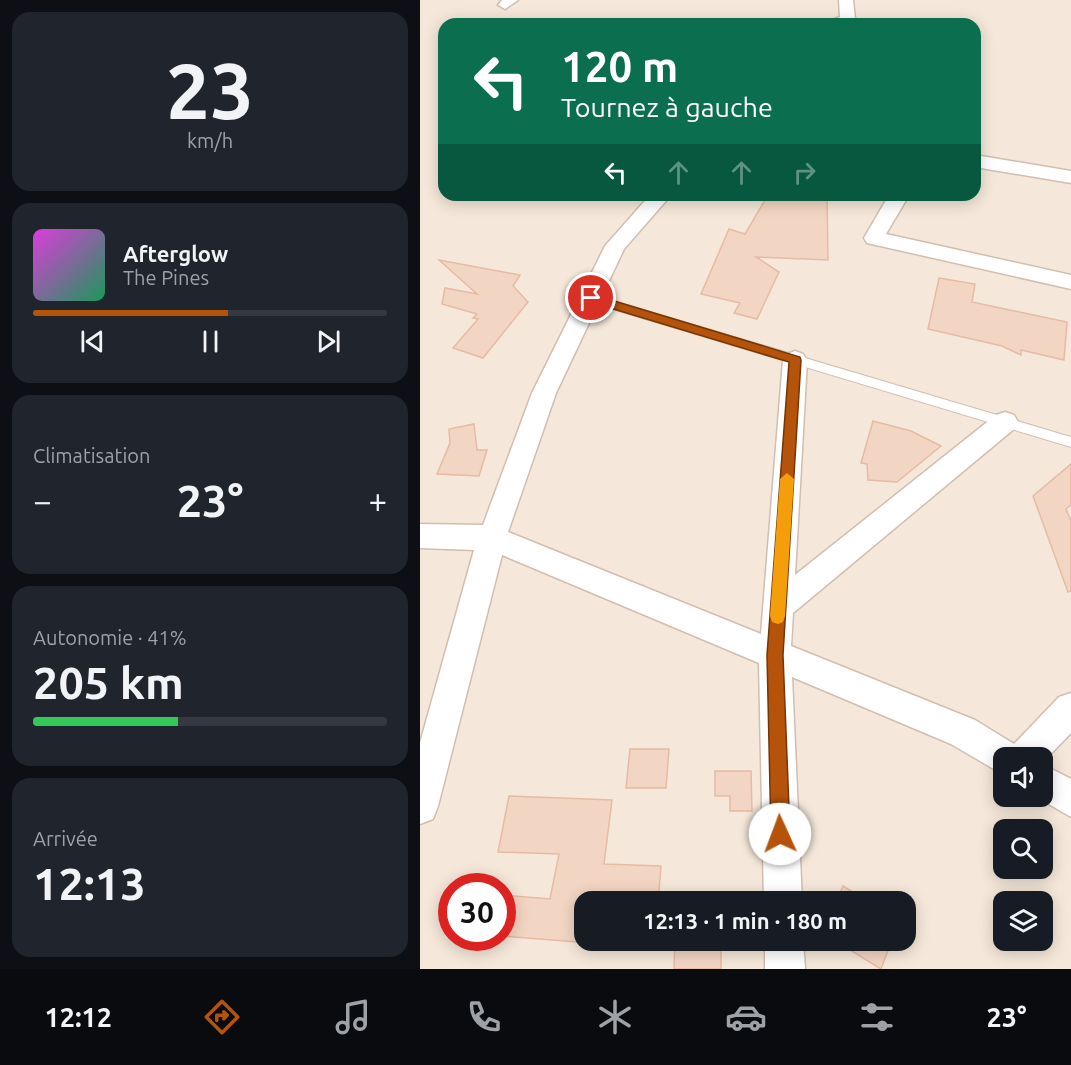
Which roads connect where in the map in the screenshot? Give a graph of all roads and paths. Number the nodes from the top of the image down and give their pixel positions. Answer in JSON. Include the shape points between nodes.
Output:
{"nodes":[{"id":1,"x":846,"y":0,"type":"edge"},
{"id":2,"x":848,"y":18,"type":"edge"},
{"id":3,"x":981,"y":161,"type":"edge"},
{"id":4,"x":1071,"y":177,"type":"edge"},
{"id":5,"x":656,"y":201,"type":"edge"},
{"id":6,"x":896,"y":201,"type":"edge"},
{"id":7,"x":1071,"y":282,"type":"edge"},
{"id":8,"x":591,"y":298,"type":"junction"},
{"id":9,"x":795,"y":360,"type":"junction"},
{"id":10,"x":1005,"y":422,"type":"junction"},
{"id":11,"x":1071,"y":442,"type":"edge"},
{"id":12,"x":420,"y":536,"type":"edge"},
{"id":13,"x":492,"y":538,"type":"junction"},
{"id":14,"x":778,"y":607,"type":"junction"},
{"id":15,"x":775,"y":655,"type":"junction"},
{"id":16,"x":1071,"y":709,"type":"edge"},
{"id":17,"x":1035,"y":747,"type":"edge"},
{"id":18,"x":993,"y":751,"type":"edge"},
{"id":19,"x":1053,"y":788,"type":"edge"},
{"id":20,"x":1071,"y":799,"type":"edge"},
{"id":21,"x":420,"y":806,"type":"edge"},
{"id":22,"x":783,"y":891,"type":"edge"},
{"id":23,"x":784,"y":951,"type":"edge"},
{"id":24,"x":785,"y":969,"type":"edge"}],
"edges":[{"from":1,"to":2,"type":"street"},
{"from":3,"to":4,"type":"street"},
{"from":5,"to":8,"type":"street","via":[[615,246]]},
{"from":6,"to":7,"type":"street","via":[[874,238]]},
{"from":8,"to":9,"type":"lane"},
{"from":8,"to":13,"type":"street","via":[[544,393]]},
{"from":9,"to":10,"type":"lane"},
{"from":9,"to":14,"type":"street"},
{"from":10,"to":11,"type":"lane"},
{"from":10,"to":14,"type":"street"},
{"from":12,"to":13,"type":"street"},
{"from":13,"to":15,"type":"street"},
{"from":13,"to":21,"type":"street"},
{"from":14,"to":15,"type":"street"},
{"from":15,"to":18,"type":"street","via":[[963,732]]},
{"from":15,"to":22,"type":"street"},
{"from":16,"to":17,"type":"street"},
{"from":19,"to":20,"type":"street"},
{"from":23,"to":24,"type":"street"}]}
